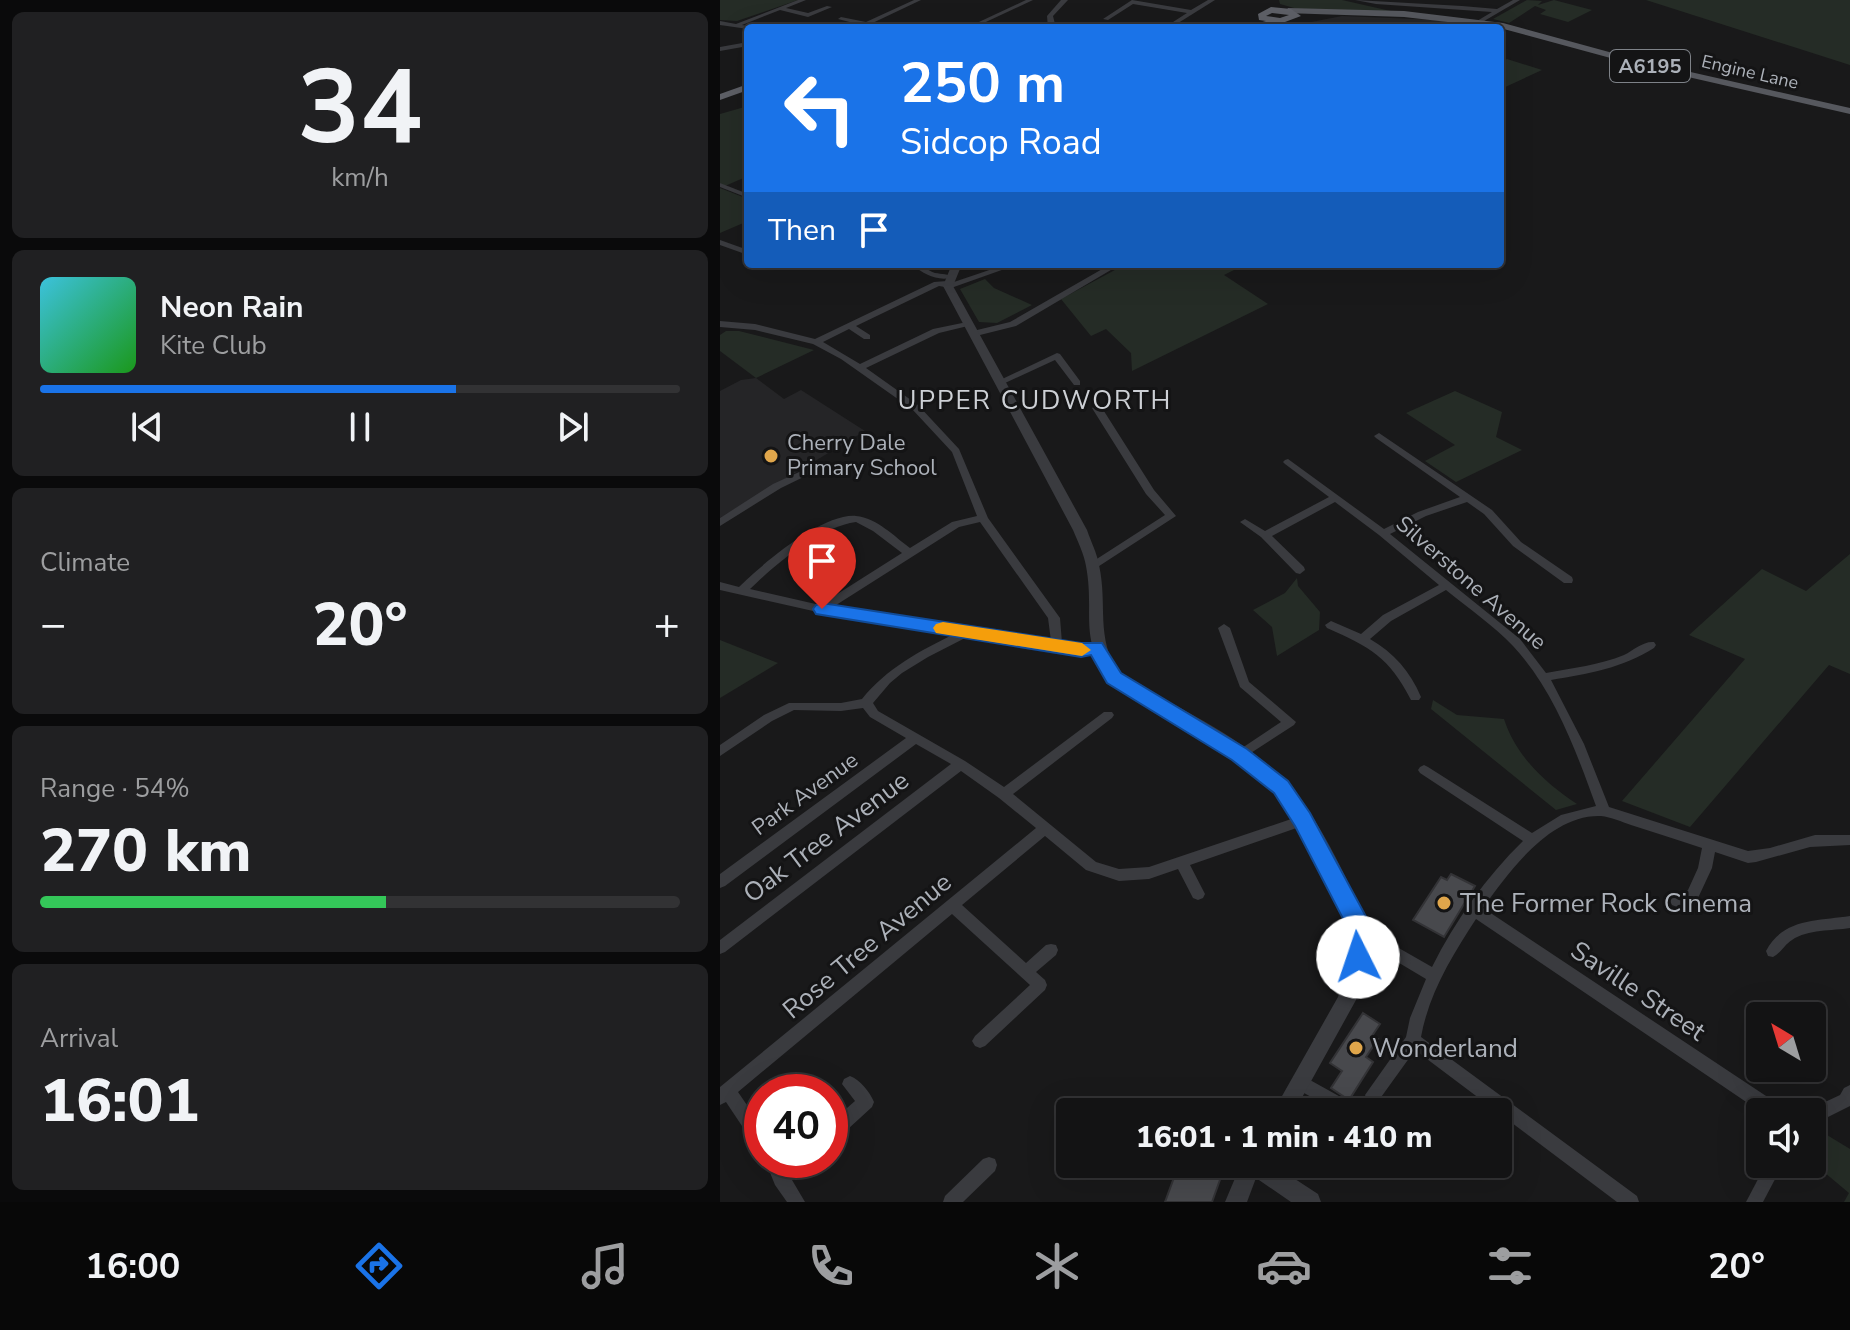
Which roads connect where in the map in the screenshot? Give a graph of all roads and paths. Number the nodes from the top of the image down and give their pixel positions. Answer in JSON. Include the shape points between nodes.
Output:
{"nodes":[{"id":1,"x":803,"y":0,"type":"edge"},
{"id":2,"x":918,"y":0,"type":"edge"},
{"id":3,"x":1030,"y":0,"type":"edge"},
{"id":4,"x":1065,"y":0,"type":"edge"},
{"id":5,"x":1212,"y":0,"type":"edge"},
{"id":6,"x":1358,"y":0,"type":"edge"},
{"id":7,"x":1517,"y":0,"type":"edge"},
{"id":8,"x":1133,"y":1,"type":"edge"},
{"id":9,"x":1271,"y":2,"type":"edge"},
{"id":10,"x":829,"y":7,"type":"dead end"},
{"id":11,"x":781,"y":9,"type":"junction"},
{"id":12,"x":1497,"y":11,"type":"junction"},
{"id":13,"x":1191,"y":12,"type":"junction"},
{"id":14,"x":1290,"y":13,"type":"junction"},
{"id":15,"x":1263,"y":15,"type":"junction"},
{"id":16,"x":841,"y":19,"type":"dead end"},
{"id":17,"x":1106,"y":19,"type":"dead end"},
{"id":18,"x":1280,"y":21,"type":"junction"},
{"id":19,"x":1479,"y":22,"type":"junction"},
{"id":20,"x":720,"y":23,"type":"edge"},
{"id":21,"x":1175,"y":23,"type":"dead end"},
{"id":22,"x":739,"y":24,"type":"junction"},
{"id":23,"x":867,"y":24,"type":"joint"},
{"id":24,"x":978,"y":24,"type":"edge"},
{"id":25,"x":1051,"y":24,"type":"edge"},
{"id":26,"x":1252,"y":24,"type":"edge"},
{"id":27,"x":1264,"y":24,"type":"edge"},
{"id":28,"x":1490,"y":24,"type":"edge"},
{"id":29,"x":744,"y":25,"type":"edge"},
{"id":30,"x":1504,"y":27,"type":"edge"},
{"id":31,"x":744,"y":45,"type":"edge"},
{"id":32,"x":720,"y":49,"type":"edge"},
{"id":33,"x":744,"y":88,"type":"edge"},
{"id":34,"x":720,"y":97,"type":"edge"},
{"id":35,"x":1850,"y":111,"type":"edge"},
{"id":36,"x":720,"y":185,"type":"edge"},
{"id":37,"x":744,"y":194,"type":"edge"},
{"id":38,"x":720,"y":242,"type":"edge"},
{"id":39,"x":744,"y":251,"type":"edge"},
{"id":40,"x":921,"y":268,"type":"edge"},
{"id":41,"x":955,"y":268,"type":"edge"},
{"id":42,"x":1000,"y":268,"type":"edge"},
{"id":43,"x":1110,"y":268,"type":"edge"},
{"id":44,"x":948,"y":282,"type":"junction"},
{"id":45,"x":720,"y":324,"type":"edge"},
{"id":46,"x":850,"y":326,"type":"junction"},
{"id":47,"x":972,"y":328,"type":"junction"},
{"id":48,"x":867,"y":337,"type":"dead end"},
{"id":49,"x":816,"y":342,"type":"junction"},
{"id":50,"x":860,"y":368,"type":"junction"},
{"id":51,"x":1002,"y":381,"type":"junction"},
{"id":52,"x":1077,"y":383,"type":"dead end"},
{"id":53,"x":1097,"y":408,"type":"dead end"},
{"id":54,"x":1379,"y":436,"type":"dead end"},
{"id":55,"x":1288,"y":462,"type":"dead end"},
{"id":56,"x":821,"y":465,"type":"dead end"},
{"id":57,"x":1335,"y":498,"type":"junction"},
{"id":58,"x":1468,"y":498,"type":"junction"},
{"id":59,"x":983,"y":518,"type":"junction"},
{"id":60,"x":1245,"y":522,"type":"dead end"},
{"id":61,"x":720,"y":523,"type":"edge"},
{"id":62,"x":1383,"y":533,"type":"junction"},
{"id":63,"x":1265,"y":535,"type":"junction"},
{"id":64,"x":909,"y":553,"type":"junction"},
{"id":65,"x":1093,"y":566,"type":"junction"},
{"id":66,"x":1300,"y":570,"type":"dead end"},
{"id":67,"x":1568,"y":580,"type":"dead end"},
{"id":68,"x":1447,"y":585,"type":"junction"},
{"id":69,"x":720,"y":586,"type":"edge"},
{"id":70,"x":741,"y":591,"type":"junction"},
{"id":71,"x":822,"y":609,"type":"junction"},
{"id":72,"x":1331,"y":625,"type":"dead end"},
{"id":73,"x":1224,"y":628,"type":"dead end"},
{"id":74,"x":966,"y":632,"type":"junction"},
{"id":75,"x":1363,"y":638,"type":"junction"},
{"id":76,"x":1650,"y":645,"type":"dead end"},
{"id":77,"x":1057,"y":646,"type":"junction"},
{"id":78,"x":1096,"y":648,"type":"junction"},
{"id":79,"x":1546,"y":677,"type":"junction"},
{"id":80,"x":1415,"y":697,"type":"dead end"},
{"id":81,"x":866,"y":703,"type":"junction"},
{"id":82,"x":1108,"y":715,"type":"dead end"},
{"id":83,"x":914,"y":739,"type":"junction"},
{"id":84,"x":720,"y":751,"type":"edge"},
{"id":85,"x":1240,"y":755,"type":"junction"},
{"id":86,"x":961,"y":764,"type":"junction"},
{"id":87,"x":1424,"y":770,"type":"dead end"},
{"id":88,"x":1004,"y":794,"type":"junction"},
{"id":89,"x":1604,"y":811,"type":"junction"},
{"id":90,"x":1303,"y":820,"type":"junction"},
{"id":91,"x":1044,"y":829,"type":"junction"},
{"id":92,"x":1532,"y":840,"type":"junction"},
{"id":93,"x":1850,"y":840,"type":"edge"},
{"id":94,"x":1710,"y":844,"type":"junction"},
{"id":95,"x":1182,"y":862,"type":"junction"},
{"id":96,"x":720,"y":882,"type":"edge"},
{"id":97,"x":1198,"y":894,"type":"dead end"},
{"id":98,"x":1677,"y":901,"type":"dead end"},
{"id":99,"x":953,"y":906,"type":"junction"},
{"id":100,"x":1474,"y":910,"type":"junction"},
{"id":101,"x":1850,"y":922,"type":"edge"},
{"id":102,"x":1364,"y":935,"type":"junction"},
{"id":103,"x":720,"y":948,"type":"edge"},
{"id":104,"x":1051,"y":950,"type":"dead end"},
{"id":105,"x":1773,"y":951,"type":"dead end"},
{"id":106,"x":1026,"y":972,"type":"junction"},
{"id":107,"x":1435,"y":977,"type":"junction"},
{"id":108,"x":1413,"y":1040,"type":"junction"},
{"id":109,"x":980,"y":1041,"type":"dead end"},
{"id":110,"x":1301,"y":1083,"type":"junction"},
{"id":111,"x":850,"y":1084,"type":"dead end"},
{"id":112,"x":1850,"y":1093,"type":"edge"},
{"id":113,"x":725,"y":1094,"type":"edge"},
{"id":114,"x":1373,"y":1095,"type":"dead end"},
{"id":115,"x":1292,"y":1098,"type":"edge"},
{"id":116,"x":1328,"y":1098,"type":"edge"},
{"id":117,"x":1754,"y":1098,"type":"edge"},
{"id":118,"x":1826,"y":1110,"type":"edge"},
{"id":119,"x":744,"y":1118,"type":"edge"},
{"id":120,"x":848,"y":1118,"type":"edge"},
{"id":121,"x":989,"y":1165,"type":"dead end"},
{"id":122,"x":1246,"y":1178,"type":"edge"},
{"id":123,"x":1273,"y":1178,"type":"edge"},
{"id":124,"x":1767,"y":1178,"type":"edge"},
{"id":125,"x":781,"y":1179,"type":"edge"},
{"id":126,"x":797,"y":1202,"type":"edge"},
{"id":127,"x":951,"y":1202,"type":"edge"},
{"id":128,"x":1236,"y":1202,"type":"edge"},
{"id":129,"x":1310,"y":1202,"type":"edge"},
{"id":130,"x":1631,"y":1202,"type":"edge"},
{"id":131,"x":1754,"y":1202,"type":"edge"}],
"edges":[{"from":1,"to":11,"type":"street"},
{"from":2,"to":23,"type":"street"},
{"from":3,"to":24,"type":"street"},
{"from":4,"to":25,"type":"street","via":[[1050,16]]},
{"from":5,"to":13,"type":"street"},
{"from":6,"to":12,"type":"street"},
{"from":7,"to":12,"type":"street"},
{"from":8,"to":13,"type":"street"},
{"from":8,"to":17,"type":"street"},
{"from":9,"to":14,"type":"highway"},
{"from":9,"to":15,"type":"highway"},
{"from":10,"to":11,"type":"street","via":[[808,15]]},
{"from":11,"to":22,"type":"street"},
{"from":12,"to":19,"type":"street"},
{"from":13,"to":21,"type":"street"},
{"from":14,"to":15,"type":"highway"},
{"from":14,"to":18,"type":"highway"},
{"from":14,"to":19,"type":"main road","name":"Engine Lane","number":"A6195","via":[[1404,14]]},
{"from":15,"to":18,"type":"highway"},
{"from":15,"to":26,"type":"highway"},
{"from":16,"to":23,"type":"street"},
{"from":18,"to":27,"type":"highway"},
{"from":19,"to":28,"type":"main road","name":"Engine Lane","number":"A6195"},
{"from":20,"to":22,"type":"street"},
{"from":22,"to":29,"type":"street"},
{"from":30,"to":35,"type":"main road","name":"Engine Lane","number":"A6195"},
{"from":31,"to":32,"type":"street"},
{"from":33,"to":34,"type":"highway"},
{"from":36,"to":37,"type":"street"},
{"from":38,"to":39,"type":"street"},
{"from":40,"to":44,"type":"street"},
{"from":41,"to":44,"type":"street"},
{"from":42,"to":44,"type":"street"},
{"from":43,"to":47,"type":"street","via":[[1013,324]]},
{"from":44,"to":46,"type":"street"},
{"from":44,"to":47,"type":"street"},
{"from":45,"to":49,"type":"street"},
{"from":46,"to":48,"type":"street"},
{"from":46,"to":49,"type":"street"},
{"from":47,"to":50,"type":"street","via":[[936,331]]},
{"from":47,"to":51,"type":"street"},
{"from":49,"to":50,"type":"street"},
{"from":50,"to":59,"type":"street","via":[[915,407],[956,451]]},
{"from":51,"to":52,"type":"street","via":[[1057,356]]},
{"from":51,"to":65,"type":"street","via":[[1080,530]]},
{"from":53,"to":65,"type":"street","via":[[1171,516]]},
{"from":54,"to":58,"type":"street"},
{"from":55,"to":57,"type":"street","name":"Silverstone Avenue"},
{"from":56,"to":61,"type":"street"},
{"from":57,"to":62,"type":"street","name":"Silverstone Avenue"},
{"from":57,"to":63,"type":"street"},
{"from":58,"to":62,"type":"street"},
{"from":58,"to":67,"type":"street","via":[[1517,544]]},
{"from":59,"to":64,"type":"street","via":[[956,524]]},
{"from":59,"to":77,"type":"street","via":[[1054,618]]},
{"from":60,"to":63,"type":"street"},
{"from":62,"to":68,"type":"street","name":"Silverstone Avenue"},
{"from":63,"to":66,"type":"street"},
{"from":64,"to":70,"type":"street","via":[[853,519],[766,565]]},
{"from":64,"to":71,"type":"street"},
{"from":65,"to":78,"type":"street"},
{"from":68,"to":75,"type":"street","via":[[1387,618]]},
{"from":68,"to":79,"type":"street","name":"Silverstone Avenue","via":[[1516,642]]},
{"from":69,"to":70,"type":"street"},
{"from":70,"to":71,"type":"street"},
{"from":71,"to":74,"type":"street"},
{"from":72,"to":75,"type":"street"},
{"from":73,"to":85,"type":"street","via":[[1244,684],[1290,722]]},
{"from":74,"to":77,"type":"street"},
{"from":74,"to":81,"type":"street","via":[[900,667]]},
{"from":75,"to":80,"type":"street","via":[[1408,676]]},
{"from":76,"to":79,"type":"street","via":[[1615,663]]},
{"from":77,"to":78,"type":"street"},
{"from":78,"to":85,"type":"street","via":[[1114,678]]},
{"from":79,"to":89,"type":"street","name":"Silverstone Avenue","via":[[1579,741]]},
{"from":81,"to":83,"type":"street"},
{"from":81,"to":84,"type":"street","via":[[793,706]]},
{"from":82,"to":88,"type":"street"},
{"from":83,"to":86,"type":"street"},
{"from":83,"to":96,"type":"street","name":"Park Avenue"},
{"from":85,"to":90,"type":"street","via":[[1281,787]]},
{"from":86,"to":88,"type":"street"},
{"from":86,"to":103,"type":"street","name":"Oak Tree Avenue"},
{"from":87,"to":92,"type":"street"},
{"from":88,"to":91,"type":"street"},
{"from":89,"to":92,"type":"street","via":[[1563,820]]},
{"from":89,"to":94,"type":"street"},
{"from":90,"to":95,"type":"street"},
{"from":90,"to":102,"type":"street"},
{"from":91,"to":95,"type":"street","via":[[1091,866],[1119,875],[1149,873]]},
{"from":91,"to":99,"type":"street","name":"Rose Tree Avenue"},
{"from":92,"to":100,"type":"street"},
{"from":93,"to":94,"type":"street","via":[[1804,843],[1771,856],[1748,857]]},
{"from":94,"to":98,"type":"street","via":[[1693,894]]},
{"from":95,"to":97,"type":"street"},
{"from":99,"to":106,"type":"street"},
{"from":99,"to":113,"type":"street","name":"Rose Tree Avenue"},
{"from":100,"to":107,"type":"street"},
{"from":100,"to":117,"type":"street","name":"Saville Street"},
{"from":101,"to":105,"type":"street","via":[[1794,929]]},
{"from":102,"to":107,"type":"street"},
{"from":102,"to":110,"type":"street","via":[[1347,1000]]},
{"from":104,"to":106,"type":"street"},
{"from":106,"to":109,"type":"street","via":[[1040,985]]},
{"from":107,"to":108,"type":"street","via":[[1414,1022]]},
{"from":108,"to":114,"type":"street"},
{"from":108,"to":130,"type":"street"},
{"from":110,"to":115,"type":"street"},
{"from":110,"to":116,"type":"street"},
{"from":111,"to":120,"type":"street","via":[[866,1102]]},
{"from":112,"to":118,"type":"street"},
{"from":113,"to":119,"type":"street"},
{"from":121,"to":127,"type":"street"},
{"from":122,"to":128,"type":"street"},
{"from":123,"to":129,"type":"street"},
{"from":124,"to":131,"type":"street"},
{"from":125,"to":126,"type":"street"}]}
